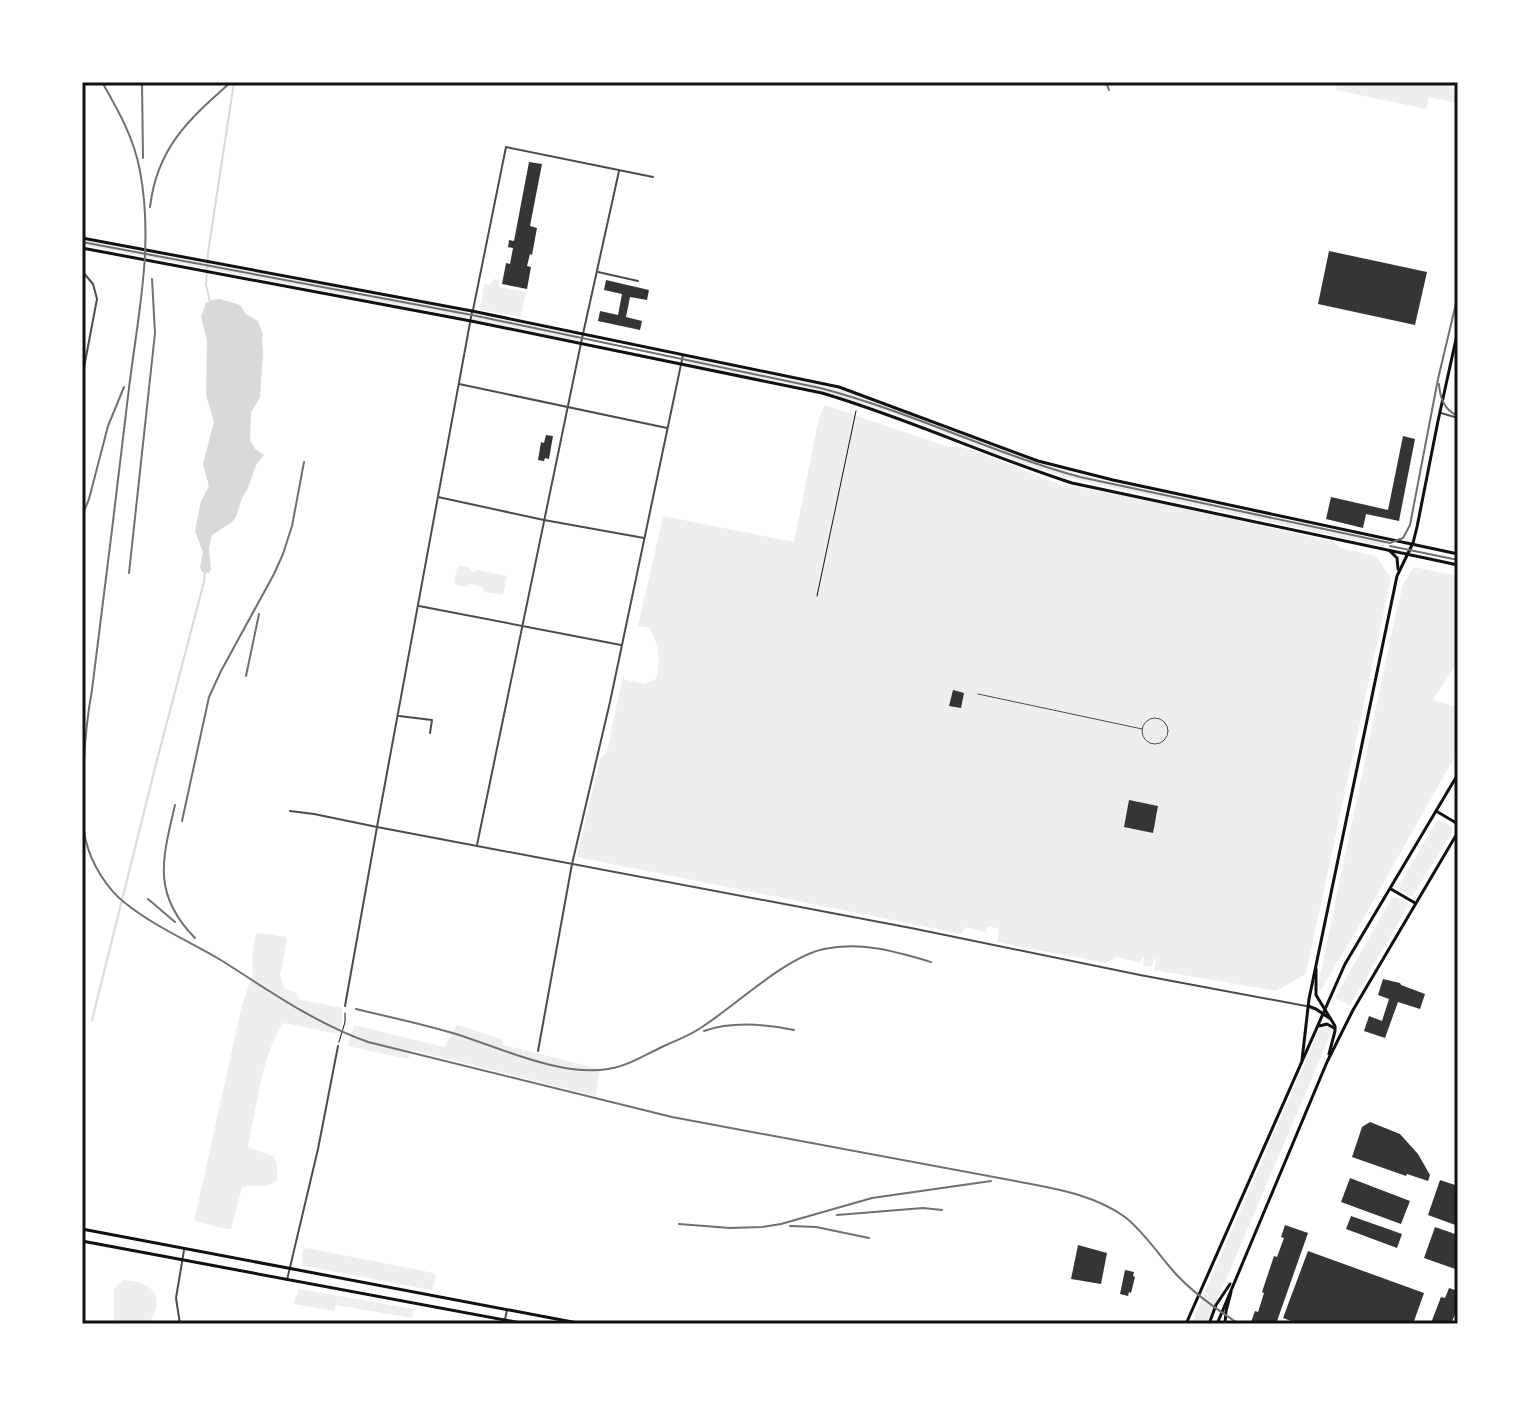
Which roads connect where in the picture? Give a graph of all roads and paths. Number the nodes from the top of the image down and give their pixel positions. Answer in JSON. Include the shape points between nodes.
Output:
{"nodes":[{"id":1,"x":619,"y":171,"type":"junction"},
{"id":2,"x":653,"y":177,"type":"dead end"},
{"id":3,"x":82,"y":238,"type":"edge"},
{"id":4,"x":82,"y":248,"type":"edge"},
{"id":5,"x":82,"y":271,"type":"edge"},
{"id":6,"x":597,"y":272,"type":"junction"},
{"id":7,"x":638,"y":281,"type":"dead end"},
{"id":8,"x":472,"y":311,"type":"junction"},
{"id":9,"x":471,"y":321,"type":"junction"},
{"id":10,"x":1458,"y":330,"type":"edge"},
{"id":11,"x":583,"y":334,"type":"junction"},
{"id":12,"x":581,"y":343,"type":"junction"},
{"id":13,"x":683,"y":354,"type":"junction"},
{"id":14,"x":681,"y":365,"type":"junction"},
{"id":15,"x":82,"y":378,"type":"edge"},
{"id":16,"x":459,"y":384,"type":"junction"},
{"id":17,"x":857,"y":404,"type":"junction"},
{"id":18,"x":567,"y":407,"type":"junction"},
{"id":19,"x":1440,"y":413,"type":"junction"},
{"id":20,"x":1458,"y":418,"type":"edge"},
{"id":21,"x":669,"y":428,"type":"junction"},
{"id":22,"x":438,"y":497,"type":"junction"},
{"id":23,"x":544,"y":520,"type":"junction"},
{"id":24,"x":645,"y":538,"type":"junction"},
{"id":25,"x":1412,"y":545,"type":"junction"},
{"id":26,"x":1390,"y":551,"type":"junction"},
{"id":27,"x":1408,"y":554,"type":"junction"},
{"id":28,"x":1458,"y":554,"type":"edge"},
{"id":29,"x":1458,"y":565,"type":"edge"},
{"id":30,"x":1397,"y":576,"type":"junction"},
{"id":31,"x":817,"y":596,"type":"dead end"},
{"id":32,"x":417,"y":606,"type":"junction"},
{"id":33,"x":522,"y":626,"type":"junction"},
{"id":34,"x":622,"y":645,"type":"junction"},
{"id":35,"x":978,"y":694,"type":"dead end"},
{"id":36,"x":398,"y":716,"type":"junction"},
{"id":37,"x":1142,"y":729,"type":"junction"},
{"id":38,"x":430,"y":733,"type":"dead end"},
{"id":39,"x":1458,"y":774,"type":"edge"},
{"id":40,"x":290,"y":811,"type":"dead end"},
{"id":41,"x":1436,"y":811,"type":"junction"},
{"id":42,"x":1458,"y":824,"type":"edge"},
{"id":43,"x":377,"y":827,"type":"junction"},
{"id":44,"x":1458,"y":832,"type":"edge"},
{"id":45,"x":476,"y":846,"type":"junction"},
{"id":46,"x":572,"y":864,"type":"junction"},
{"id":47,"x":1389,"y":888,"type":"junction"},
{"id":48,"x":1415,"y":903,"type":"junction"},
{"id":49,"x":1316,"y":969,"type":"junction"},
{"id":50,"x":345,"y":1006,"type":"joint"},
{"id":51,"x":1308,"y":1006,"type":"junction"},
{"id":52,"x":1323,"y":1011,"type":"junction"},
{"id":53,"x":1316,"y":1027,"type":"junction"},
{"id":54,"x":1335,"y":1031,"type":"junction"},
{"id":55,"x":338,"y":1046,"type":"joint"},
{"id":56,"x":538,"y":1051,"type":"dead end"},
{"id":57,"x":1302,"y":1060,"type":"junction"},
{"id":58,"x":1327,"y":1062,"type":"junction"},
{"id":59,"x":82,"y":1229,"type":"edge"},
{"id":60,"x":82,"y":1241,"type":"edge"},
{"id":61,"x":185,"y":1249,"type":"junction"},
{"id":62,"x":182,"y":1260,"type":"junction"},
{"id":63,"x":289,"y":1269,"type":"junction"},
{"id":64,"x":1235,"y":1278,"type":"junction"},
{"id":65,"x":287,"y":1281,"type":"junction"},
{"id":66,"x":491,"y":1307,"type":"junction"},
{"id":67,"x":507,"y":1310,"type":"junction"},
{"id":68,"x":489,"y":1317,"type":"junction"},
{"id":69,"x":505,"y":1322,"type":"edge"},
{"id":70,"x":180,"y":1324,"type":"edge"},
{"id":71,"x":526,"y":1324,"type":"edge"},
{"id":72,"x":583,"y":1324,"type":"edge"},
{"id":73,"x":1186,"y":1324,"type":"edge"},
{"id":74,"x":1209,"y":1324,"type":"edge"},
{"id":75,"x":1217,"y":1324,"type":"edge"},
{"id":76,"x":1225,"y":1324,"type":"edge"}],
"edges":[{"from":1,"to":2,"type":"street"},
{"from":1,"to":6,"type":"street"},
{"from":1,"to":8,"type":"street","via":[[506,147]]},
{"from":3,"to":8,"type":"main road"},
{"from":4,"to":9,"type":"main road"},
{"from":5,"to":15,"type":"street","via":[[97,299]]},
{"from":6,"to":7,"type":"street"},
{"from":6,"to":11,"type":"street"},
{"from":8,"to":9,"type":"street"},
{"from":8,"to":11,"type":"main road"},
{"from":9,"to":12,"type":"main road"},
{"from":9,"to":16,"type":"street"},
{"from":10,"to":19,"type":"main road"},
{"from":11,"to":12,"type":"street"},
{"from":11,"to":13,"type":"main road"},
{"from":12,"to":14,"type":"main road"},
{"from":12,"to":18,"type":"street"},
{"from":13,"to":14,"type":"street"},
{"from":13,"to":25,"type":"main road","via":[[839,387],[1084,474]]},
{"from":14,"to":17,"type":"main road"},
{"from":14,"to":21,"type":"street"},
{"from":16,"to":18,"type":"street"},
{"from":16,"to":22,"type":"street"},
{"from":17,"to":26,"type":"main road","via":[[1072,483]]},
{"from":17,"to":31,"type":"path"},
{"from":18,"to":21,"type":"street"},
{"from":18,"to":23,"type":"street"},
{"from":19,"to":20,"type":"street"},
{"from":19,"to":25,"type":"main road"},
{"from":21,"to":24,"type":"street"},
{"from":22,"to":23,"type":"street"},
{"from":22,"to":32,"type":"street"},
{"from":23,"to":24,"type":"street"},
{"from":23,"to":33,"type":"street"},
{"from":24,"to":34,"type":"street"},
{"from":25,"to":27,"type":"main road"},
{"from":25,"to":28,"type":"main road"},
{"from":26,"to":27,"type":"main road"},
{"from":26,"to":30,"type":"main road","via":[[1398,561]]},
{"from":27,"to":29,"type":"main road"},
{"from":27,"to":30,"type":"main road"},
{"from":30,"to":49,"type":"main road"},
{"from":32,"to":33,"type":"street"},
{"from":32,"to":36,"type":"street"},
{"from":33,"to":34,"type":"street"},
{"from":33,"to":45,"type":"street"},
{"from":34,"to":46,"type":"street"},
{"from":35,"to":37,"type":"street"},
{"from":36,"to":38,"type":"street","via":[[432,720]]},
{"from":36,"to":43,"type":"street"},
{"from":37,"to":37,"type":"street","via":[[1152,744],[1167,736],[1159,719],[1147,721]]},
{"from":39,"to":41,"type":"main road"},
{"from":40,"to":43,"type":"street"},
{"from":41,"to":42,"type":"main road"},
{"from":41,"to":47,"type":"main road"},
{"from":43,"to":45,"type":"street"},
{"from":43,"to":50,"type":"street"},
{"from":44,"to":48,"type":"main road"},
{"from":45,"to":46,"type":"street"},
{"from":46,"to":51,"type":"street"},
{"from":46,"to":56,"type":"street"},
{"from":47,"to":48,"type":"main road"},
{"from":47,"to":52,"type":"main road"},
{"from":48,"to":58,"type":"main road"},
{"from":49,"to":51,"type":"main road"},
{"from":49,"to":52,"type":"main road","via":[[1315,992]]},
{"from":50,"to":55,"type":"path"},
{"from":51,"to":52,"type":"main road"},
{"from":51,"to":57,"type":"main road"},
{"from":52,"to":53,"type":"main road"},
{"from":52,"to":54,"type":"main road"},
{"from":53,"to":54,"type":"main road","via":[[1327,1024]]},
{"from":53,"to":57,"type":"main road"},
{"from":54,"to":58,"type":"main road"},
{"from":55,"to":63,"type":"street"},
{"from":57,"to":73,"type":"main road"},
{"from":58,"to":64,"type":"main road"},
{"from":59,"to":61,"type":"main road"},
{"from":60,"to":62,"type":"main road"},
{"from":61,"to":62,"type":"street"},
{"from":61,"to":63,"type":"main road"},
{"from":62,"to":65,"type":"main road"},
{"from":62,"to":70,"type":"street","via":[[176,1298]]},
{"from":63,"to":65,"type":"street"},
{"from":63,"to":66,"type":"main road"},
{"from":64,"to":74,"type":"main road"},
{"from":64,"to":75,"type":"main road"},
{"from":64,"to":76,"type":"main road"},
{"from":65,"to":68,"type":"main road"},
{"from":66,"to":67,"type":"main road"},
{"from":66,"to":68,"type":"main road"},
{"from":67,"to":69,"type":"street"},
{"from":67,"to":72,"type":"main road"},
{"from":68,"to":69,"type":"main road"},
{"from":69,"to":71,"type":"main road"}]}
